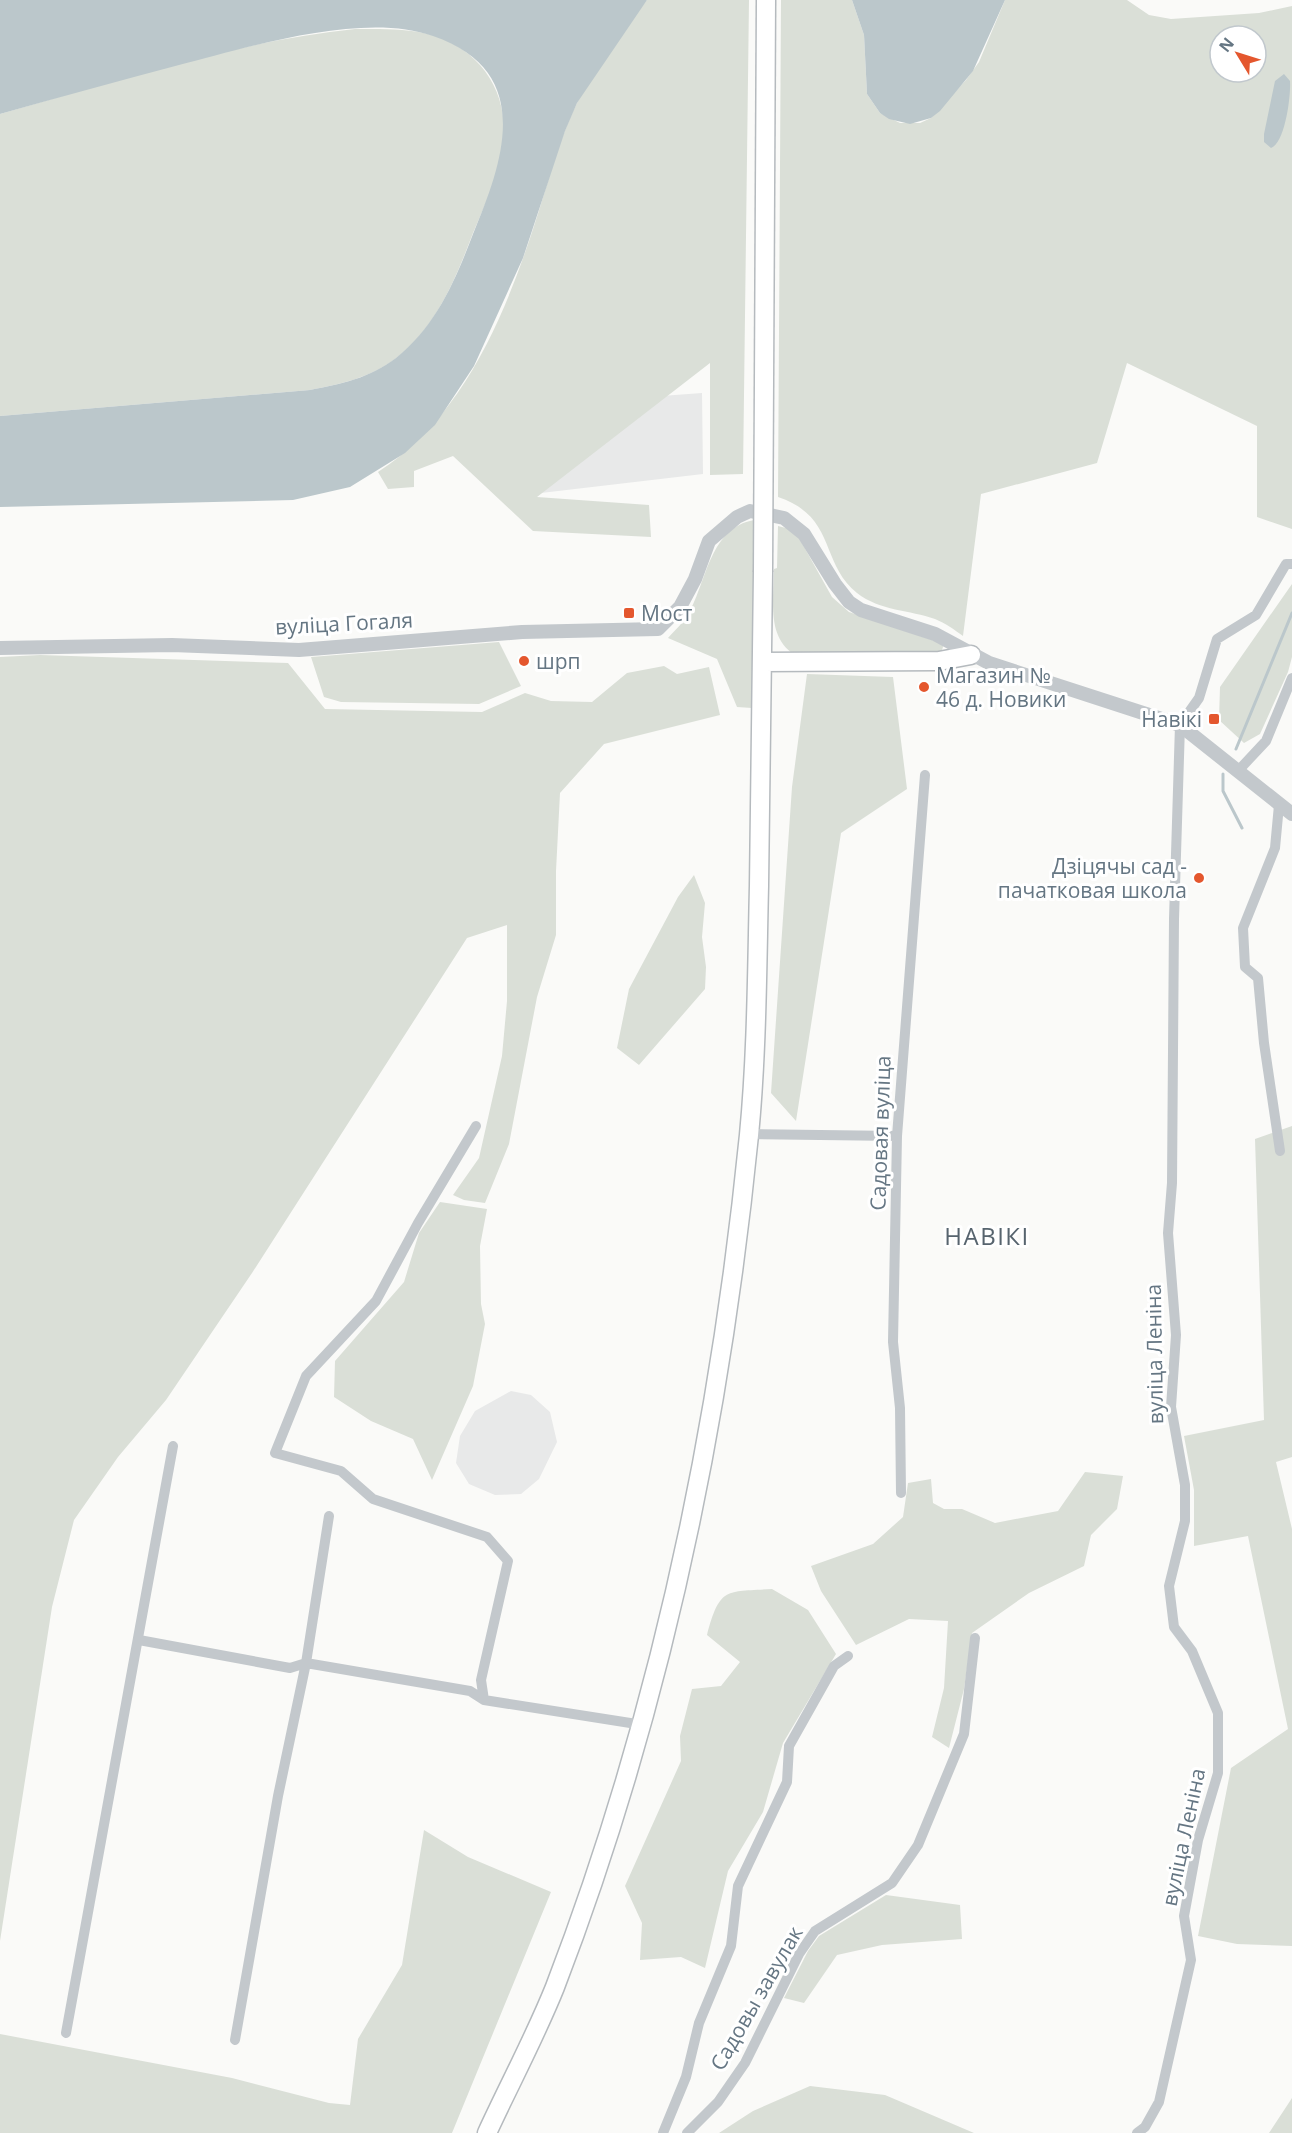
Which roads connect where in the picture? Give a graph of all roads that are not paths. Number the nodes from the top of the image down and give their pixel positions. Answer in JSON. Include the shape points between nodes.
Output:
{"nodes":[{"id":1,"x":766,"y":0,"type":"edge"},
{"id":2,"x":1289,"y":564,"type":"edge"},
{"id":3,"x":0,"y":648,"type":"edge"},
{"id":4,"x":971,"y":655,"type":"junction"},
{"id":5,"x":762,"y":662,"type":"junction"},
{"id":6,"x":1292,"y":678,"type":"edge"},
{"id":7,"x":1180,"y":725,"type":"junction"},
{"id":8,"x":1237,"y":772,"type":"junction"},
{"id":9,"x":925,"y":775,"type":"dead end"},
{"id":10,"x":1279,"y":805,"type":"junction"},
{"id":11,"x":1292,"y":814,"type":"edge"},
{"id":12,"x":476,"y":1126,"type":"dead end"},
{"id":13,"x":749,"y":1134,"type":"junction"},
{"id":14,"x":897,"y":1136,"type":"junction"},
{"id":15,"x":1280,"y":1151,"type":"dead end"},
{"id":16,"x":173,"y":1446,"type":"dead end"},
{"id":17,"x":901,"y":1494,"type":"dead end"},
{"id":18,"x":329,"y":1516,"type":"dead end"},
{"id":19,"x":975,"y":1638,"type":"dead end"},
{"id":20,"x":140,"y":1640,"type":"junction"},
{"id":21,"x":848,"y":1656,"type":"dead end"},
{"id":22,"x":306,"y":1663,"type":"junction"},
{"id":23,"x":484,"y":1700,"type":"junction"},
{"id":24,"x":643,"y":1725,"type":"junction"},
{"id":25,"x":66,"y":2033,"type":"dead end"},
{"id":26,"x":235,"y":2040,"type":"dead end"},
{"id":27,"x":487,"y":2133,"type":"edge"},
{"id":28,"x":663,"y":2133,"type":"edge"},
{"id":29,"x":687,"y":2133,"type":"edge"},
{"id":30,"x":1137,"y":2133,"type":"edge"}],
"edges":[{"from":1,"to":5,"type":"main road","bridge":true},
{"from":2,"to":7,"type":"street","via":[[1256,615],[1217,639],[1199,698]]},
{"from":3,"to":4,"type":"street","name":"вуліца Гогаля","via":[[172,645],[299,650],[522,632],[658,629],[680,607],[709,542],[737,517],[750,511],[784,518],[795,525],[816,551],[834,584],[855,606],[935,634]]},
{"from":4,"to":5,"type":"main road","via":[[939,661]]},
{"from":4,"to":7,"type":"street"},
{"from":5,"to":13,"type":"main road","via":[[757,998]]},
{"from":6,"to":8,"type":"street","via":[[1266,741]]},
{"from":7,"to":8,"type":"street"},
{"from":7,"to":30,"type":"street","name":"вуліца Леніна","via":[[1168,1233],[1176,1335],[1171,1407],[1185,1485],[1185,1521],[1169,1586],[1174,1627],[1192,1651],[1218,1713],[1218,1773],[1198,1840],[1184,1916],[1191,1960],[1159,2102],[1146,2127]]},
{"from":8,"to":10,"type":"street"},
{"from":9,"to":14,"type":"street","name":"Садовая вуліца"},
{"from":10,"to":11,"type":"street"},
{"from":10,"to":15,"type":"street","via":[[1275,848],[1243,928],[1245,967],[1258,978]]},
{"from":12,"to":23,"type":"street","via":[[417,1223],[376,1301],[306,1376],[275,1454],[340,1471],[373,1499],[487,1536],[508,1561],[481,1680]]},
{"from":13,"to":14,"type":"street"},
{"from":13,"to":24,"type":"main road","via":[[728,1313],[708,1433],[674,1608]]},
{"from":14,"to":17,"type":"street","name":"Садовая вуліца","via":[[893,1342],[900,1408]]},
{"from":16,"to":20,"type":"street"},
{"from":18,"to":22,"type":"street"},
{"from":19,"to":29,"type":"street","name":"Садовы завулак","via":[[964,1734],[918,1845],[892,1883],[815,1930],[745,2063],[718,2102]]},
{"from":20,"to":22,"type":"street","via":[[290,1668]]},
{"from":20,"to":25,"type":"street","via":[[132,1665]]},
{"from":21,"to":28,"type":"street","name":"Садовы завулак","via":[[834,1666],[789,1746],[787,1782],[738,1886],[731,1946],[699,2023],[686,2077]]},
{"from":22,"to":23,"type":"street","via":[[470,1691]]},
{"from":22,"to":26,"type":"street"},
{"from":23,"to":24,"type":"street"},
{"from":24,"to":27,"type":"main road","via":[[554,1990]]}]}
